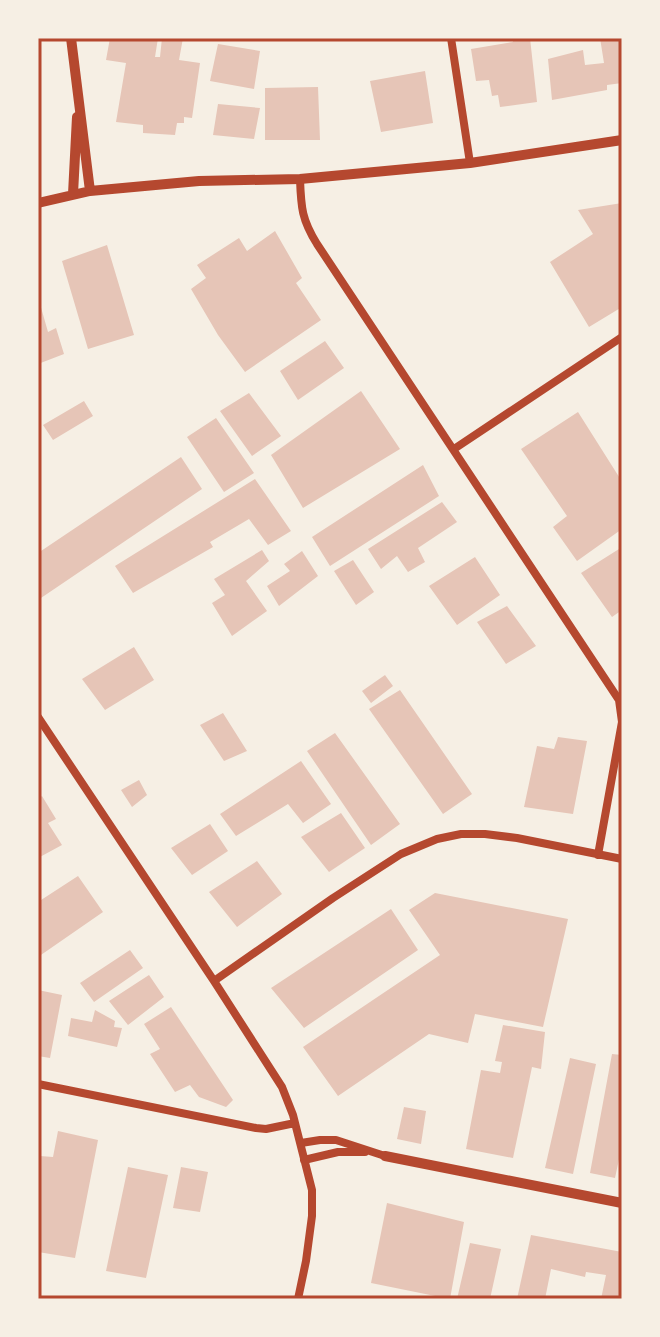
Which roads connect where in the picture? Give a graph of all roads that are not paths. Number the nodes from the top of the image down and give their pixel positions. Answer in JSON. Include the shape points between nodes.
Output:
{"nodes":[{"id":1,"x":71,"y":38,"type":"edge"},
{"id":2,"x":451,"y":38,"type":"edge"},
{"id":3,"x":77,"y":83,"type":"junction"},
{"id":4,"x":622,"y":140,"type":"edge"},
{"id":5,"x":470,"y":163,"type":"junction"},
{"id":6,"x":300,"y":179,"type":"junction"},
{"id":7,"x":90,"y":191,"type":"junction"},
{"id":8,"x":73,"y":194,"type":"junction"},
{"id":9,"x":38,"y":203,"type":"edge"},
{"id":10,"x":622,"y":337,"type":"edge"},
{"id":11,"x":454,"y":449,"type":"junction"},
{"id":12,"x":38,"y":717,"type":"edge"},
{"id":13,"x":598,"y":855,"type":"junction"},
{"id":14,"x":622,"y":859,"type":"edge"},
{"id":15,"x":214,"y":981,"type":"junction"},
{"id":16,"x":38,"y":1084,"type":"edge"},
{"id":17,"x":295,"y":1123,"type":"junction"},
{"id":18,"x":301,"y":1143,"type":"junction"},
{"id":19,"x":385,"y":1156,"type":"junction"},
{"id":20,"x":304,"y":1160,"type":"junction"},
{"id":21,"x":622,"y":1203,"type":"edge"},
{"id":22,"x":298,"y":1299,"type":"edge"}],
"edges":[{"from":1,"to":3,"type":"street"},
{"from":2,"to":5,"type":"street"},
{"from":3,"to":7,"type":"street"},
{"from":3,"to":8,"type":"street"},
{"from":4,"to":5,"type":"street"},
{"from":5,"to":6,"type":"street"},
{"from":6,"to":7,"type":"street"},
{"from":6,"to":11,"type":"street","via":[[305,225]]},
{"from":7,"to":8,"type":"street"},
{"from":8,"to":9,"type":"street"},
{"from":10,"to":11,"type":"street"},
{"from":11,"to":13,"type":"street","via":[[619,700],[622,722]]},
{"from":12,"to":15,"type":"street"},
{"from":13,"to":14,"type":"street"},
{"from":13,"to":15,"type":"street","via":[[485,834],[437,839],[401,854]]},
{"from":15,"to":17,"type":"street","via":[[275,1073]]},
{"from":16,"to":17,"type":"street","via":[[256,1128]]},
{"from":17,"to":18,"type":"street"},
{"from":18,"to":19,"type":"street","via":[[336,1140]]},
{"from":18,"to":20,"type":"street"},
{"from":19,"to":20,"type":"street","via":[[338,1152]]},
{"from":19,"to":21,"type":"street"},
{"from":20,"to":22,"type":"street","via":[[312,1216]]}]}
